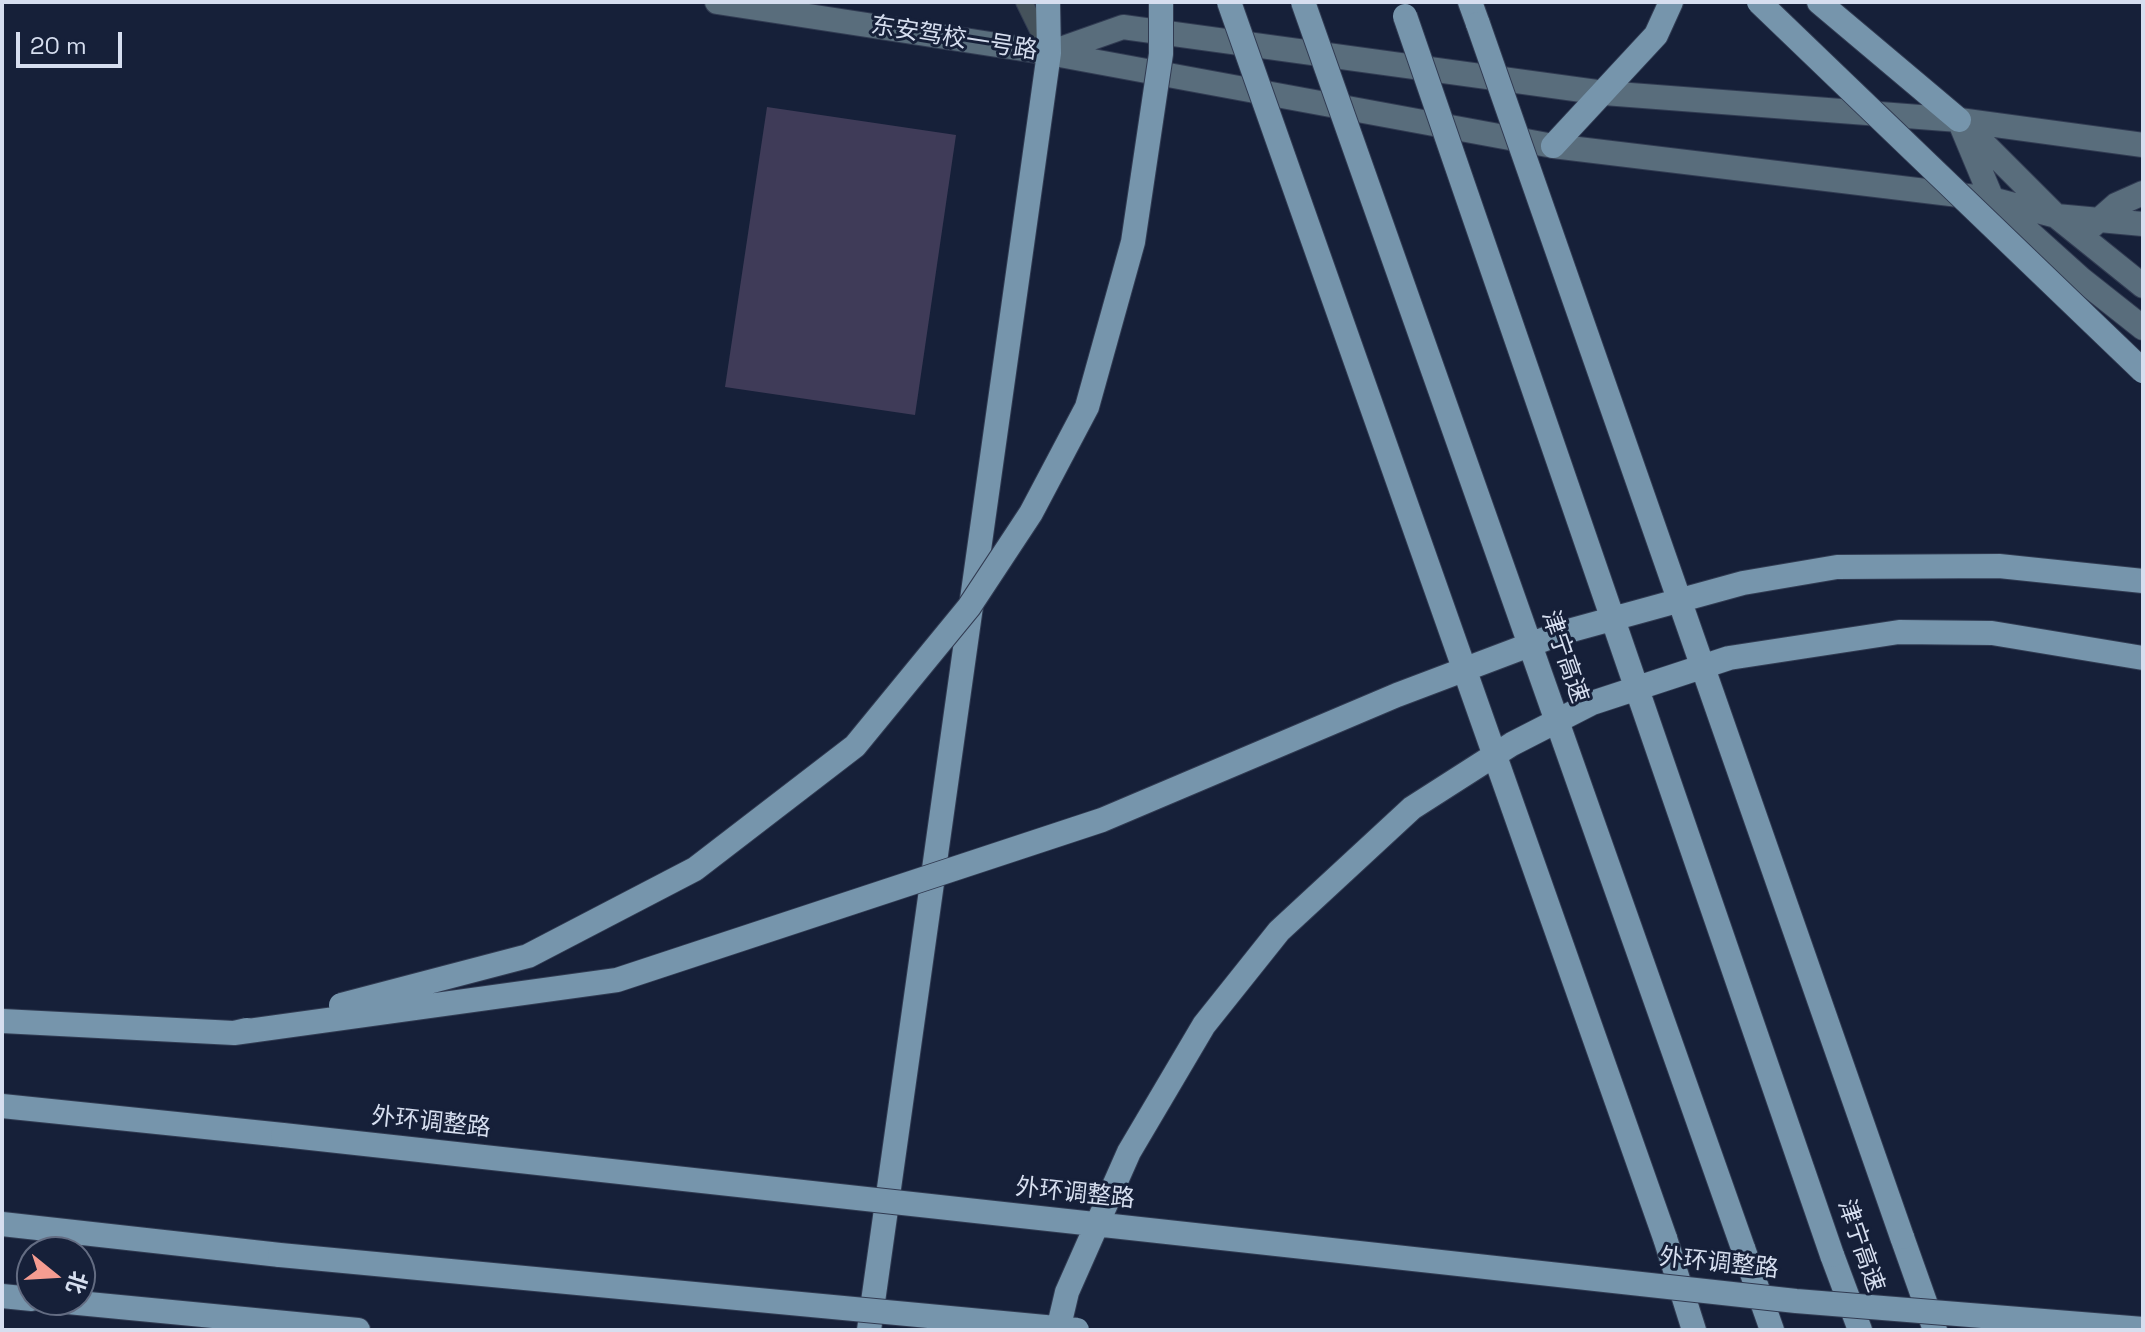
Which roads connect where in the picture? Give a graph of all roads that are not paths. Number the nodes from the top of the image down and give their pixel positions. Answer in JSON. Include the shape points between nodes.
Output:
{"nodes":[{"id":1,"x":717,"y":2,"type":"edge"},
{"id":2,"x":1024,"y":2,"type":"edge"},
{"id":3,"x":1048,"y":2,"type":"edge"},
{"id":4,"x":1161,"y":2,"type":"edge"},
{"id":5,"x":1229,"y":2,"type":"edge"},
{"id":6,"x":1303,"y":2,"type":"edge"},
{"id":7,"x":1671,"y":2,"type":"edge"},
{"id":8,"x":1759,"y":2,"type":"edge"},
{"id":9,"x":1819,"y":2,"type":"edge"},
{"id":10,"x":1402,"y":9,"type":"edge"},
{"id":11,"x":1474,"y":13,"type":"edge"},
{"id":12,"x":1049,"y":53,"type":"junction"},
{"id":13,"x":1604,"y":93,"type":"junction"},
{"id":14,"x":1959,"y":120,"type":"junction"},
{"id":15,"x":2143,"y":145,"type":"edge"},
{"id":16,"x":1553,"y":146,"type":"junction"},
{"id":17,"x":2143,"y":193,"type":"edge"},
{"id":18,"x":1992,"y":199,"type":"junction"},
{"id":19,"x":2056,"y":216,"type":"junction"},
{"id":20,"x":2143,"y":224,"type":"edge"},
{"id":21,"x":2089,"y":230,"type":"junction"},
{"id":22,"x":2081,"y":279,"type":"junction"},
{"id":23,"x":2143,"y":286,"type":"edge"},
{"id":24,"x":2143,"y":328,"type":"edge"},
{"id":25,"x":2143,"y":371,"type":"edge"},
{"id":26,"x":2143,"y":581,"type":"edge"},
{"id":27,"x":2143,"y":658,"type":"edge"},
{"id":28,"x":2,"y":1021,"type":"edge"},
{"id":29,"x":234,"y":1033,"type":"junction"},
{"id":30,"x":2,"y":1106,"type":"edge"},
{"id":31,"x":2,"y":1224,"type":"edge"},
{"id":32,"x":96,"y":1305,"type":"edge"},
{"id":33,"x":2143,"y":1329,"type":"edge"},
{"id":34,"x":358,"y":1330,"type":"edge"},
{"id":35,"x":869,"y":1330,"type":"edge"},
{"id":36,"x":1058,"y":1330,"type":"edge"},
{"id":37,"x":1077,"y":1330,"type":"edge"},
{"id":38,"x":1694,"y":1330,"type":"edge"},
{"id":39,"x":1772,"y":1330,"type":"edge"},
{"id":40,"x":1860,"y":1330,"type":"edge"},
{"id":41,"x":1935,"y":1330,"type":"edge"}],
"edges":[{"from":1,"to":12,"type":"street","name":"东安驾校一号路"},
{"from":2,"to":12,"type":"lane"},
{"from":3,"to":12,"type":"highway"},
{"from":4,"to":29,"type":"highway","bridge":true,"via":[[1161,54],[1133,242],[1087,407],[1031,513],[969,607],[855,746],[695,869],[528,956]]},
{"from":5,"to":38,"type":"highway","bridge":true},
{"from":6,"to":39,"type":"highway","name":"津宁高速","bridge":true},
{"from":7,"to":13,"type":"highway","via":[[1656,35]]},
{"from":8,"to":25,"type":"highway","bridge":true},
{"from":9,"to":14,"type":"highway"},
{"from":10,"to":40,"type":"highway","name":"津宁高速","bridge":true},
{"from":11,"to":41,"type":"highway","bridge":true},
{"from":12,"to":13,"type":"street","via":[[1123,27]]},
{"from":12,"to":16,"type":"street","name":"东安驾校一号路"},
{"from":12,"to":35,"type":"highway"},
{"from":13,"to":14,"type":"street"},
{"from":13,"to":16,"type":"highway"},
{"from":14,"to":15,"type":"street"},
{"from":14,"to":18,"type":"street"},
{"from":14,"to":19,"type":"street"},
{"from":16,"to":18,"type":"street","name":"东安驾校一号路"},
{"from":17,"to":21,"type":"street","via":[[2116,205]]},
{"from":18,"to":19,"type":"street","name":"东安驾校一号路"},
{"from":18,"to":22,"type":"street"},
{"from":19,"to":21,"type":"street"},
{"from":20,"to":21,"type":"street"},
{"from":21,"to":22,"type":"street"},
{"from":21,"to":23,"type":"street"},
{"from":22,"to":24,"type":"street"},
{"from":26,"to":29,"type":"highway","bridge":true,"via":[[1970,566],[1837,567],[1743,583],[1561,633],[1397,695],[1102,820],[617,980]]},
{"from":27,"to":36,"type":"highway","bridge":true,"via":[[1992,633],[1899,632],[1729,658],[1592,703],[1512,744],[1412,808],[1279,931],[1213,1013],[1129,1152],[1067,1292]]},
{"from":28,"to":29,"type":"highway","bridge":true},
{"from":30,"to":33,"type":"highway","name":"外环调整路","bridge":true,"via":[[1796,1301]]},
{"from":31,"to":37,"type":"highway","bridge":true},
{"from":32,"to":34,"type":"highway"}]}
